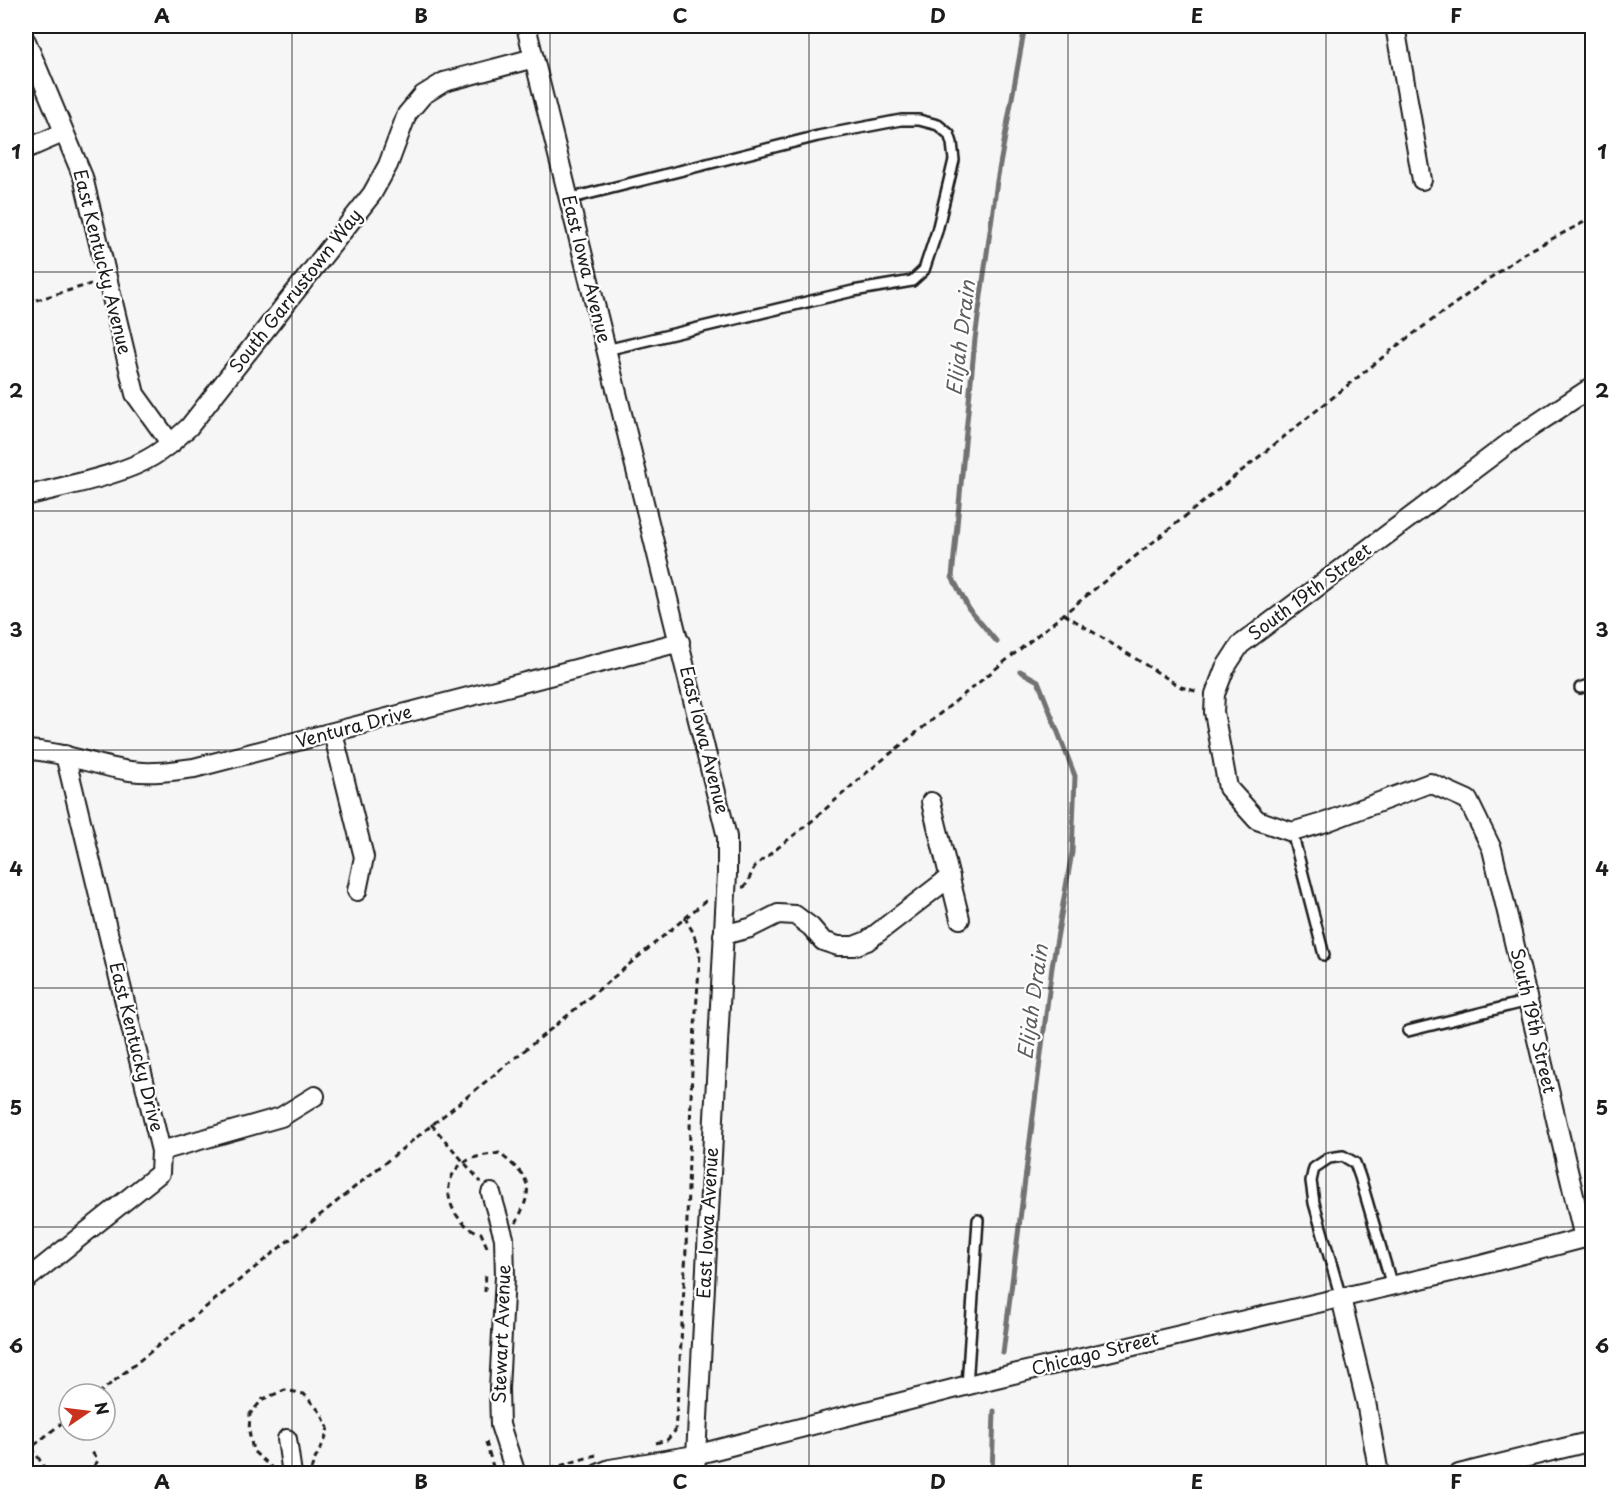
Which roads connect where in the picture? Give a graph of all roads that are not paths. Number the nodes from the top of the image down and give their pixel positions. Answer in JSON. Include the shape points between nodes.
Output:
{"nodes":[{"id":1,"x":526,"y":26,"type":"edge"},
{"id":2,"x":1395,"y":26,"type":"edge"},
{"id":3,"x":26,"y":41,"type":"edge"},
{"id":4,"x":534,"y":58,"type":"junction"},
{"id":5,"x":63,"y":133,"type":"junction"},
{"id":6,"x":26,"y":150,"type":"edge"},
{"id":7,"x":1422,"y":180,"type":"dead end"},
{"id":8,"x":568,"y":199,"type":"junction"},
{"id":9,"x":606,"y":350,"type":"junction"},
{"id":10,"x":1593,"y":387,"type":"edge"},
{"id":11,"x":171,"y":444,"type":"junction"},
{"id":12,"x":26,"y":496,"type":"edge"},
{"id":13,"x":680,"y":642,"type":"junction"},
{"id":14,"x":1593,"y":684,"type":"edge"},
{"id":15,"x":1580,"y":688,"type":"dead end"},
{"id":16,"x":333,"y":733,"type":"junction"},
{"id":17,"x":26,"y":750,"type":"edge"},
{"id":18,"x":64,"y":755,"type":"junction"},
{"id":19,"x":931,"y":802,"type":"dead end"},
{"id":20,"x":1292,"y":831,"type":"junction"},
{"id":21,"x":950,"y":877,"type":"junction"},
{"id":22,"x":357,"y":891,"type":"dead end"},
{"id":23,"x":960,"y":919,"type":"dead end"},
{"id":24,"x":723,"y":935,"type":"junction"},
{"id":25,"x":1324,"y":955,"type":"dead end"},
{"id":26,"x":1528,"y":1001,"type":"junction"},
{"id":27,"x":1408,"y":1031,"type":"dead end"},
{"id":28,"x":315,"y":1096,"type":"dead end"},
{"id":29,"x":161,"y":1151,"type":"junction"},
{"id":30,"x":491,"y":1193,"type":"road end"},
{"id":31,"x":978,"y":1220,"type":"dead end"},
{"id":32,"x":1588,"y":1237,"type":"edge"},
{"id":33,"x":26,"y":1280,"type":"edge"},
{"id":34,"x":1392,"y":1286,"type":"junction"},
{"id":35,"x":1341,"y":1298,"type":"junction"},
{"id":36,"x":967,"y":1386,"type":"junction"},
{"id":37,"x":287,"y":1439,"type":"dead end"},
{"id":38,"x":1593,"y":1441,"type":"edge"},
{"id":39,"x":695,"y":1455,"type":"junction"},
{"id":40,"x":521,"y":1468,"type":"edge"},
{"id":41,"x":292,"y":1473,"type":"edge"},
{"id":42,"x":598,"y":1473,"type":"edge"},
{"id":43,"x":695,"y":1473,"type":"edge"},
{"id":44,"x":1379,"y":1473,"type":"edge"},
{"id":45,"x":1459,"y":1473,"type":"edge"}],
"edges":[{"from":1,"to":4,"type":"street","name":"East Iowa Avenue"},
{"from":2,"to":7,"type":"street"},
{"from":3,"to":5,"type":"street","name":"East Kentucky Avenue"},
{"from":4,"to":8,"type":"street","name":"East Iowa Avenue"},
{"from":4,"to":11,"type":"street","name":"South Garrustown Way","via":[[444,82],[423,95],[407,114],[388,165],[372,194],[189,427]]},
{"from":5,"to":6,"type":"street"},
{"from":5,"to":11,"type":"street","name":"East Kentucky Avenue","via":[[83,177],[135,394]]},
{"from":8,"to":9,"type":"street","name":"East Iowa Avenue"},
{"from":8,"to":9,"type":"lane","via":[[818,136],[901,120],[938,125],[949,134],[952,143],[954,160],[937,231],[924,270],[912,281],[853,291]]},
{"from":9,"to":13,"type":"street","name":"East Iowa Avenue"},
{"from":10,"to":20,"type":"street","name":"South 19th Street","via":[[1521,434],[1240,645],[1215,694],[1214,712],[1228,788],[1257,820]]},
{"from":11,"to":12,"type":"street","name":"South Garrustown Way","via":[[130,467]]},
{"from":13,"to":16,"type":"street","name":"Ventura Drive"},
{"from":13,"to":24,"type":"street","name":"East Iowa Avenue","via":[[727,837]]},
{"from":14,"to":15,"type":"lane"},
{"from":16,"to":18,"type":"street","name":"Ventura Drive","via":[[165,772],[132,771]]},
{"from":16,"to":22,"type":"street","via":[[364,857]]},
{"from":17,"to":18,"type":"street","name":"Ventura Drive"},
{"from":18,"to":29,"type":"street","name":"East Kentucky Drive"},
{"from":19,"to":21,"type":"street"},
{"from":20,"to":25,"type":"lane"},
{"from":20,"to":26,"type":"street","name":"South 19th Street","via":[[1430,783],[1468,800],[1492,849]]},
{"from":21,"to":23,"type":"street"},
{"from":21,"to":24,"type":"street","via":[[867,941],[854,946],[823,941],[795,915],[778,914],[750,928]]},
{"from":24,"to":39,"type":"street","name":"East Iowa Avenue"},
{"from":26,"to":27,"type":"lane"},
{"from":26,"to":32,"type":"street","name":"South 19th Street"},
{"from":28,"to":29,"type":"street","via":[[281,1117]]},
{"from":29,"to":33,"type":"street","name":"East Kentucky Drive","via":[[160,1173]]},
{"from":30,"to":40,"type":"street","name":"Stewart Avenue","via":[[504,1238],[500,1425]]},
{"from":31,"to":36,"type":"lane"},
{"from":32,"to":34,"type":"street","name":"Chicago Street"},
{"from":34,"to":35,"type":"street","name":"Chicago Street"},
{"from":34,"to":35,"type":"lane","via":[[1355,1163],[1343,1156],[1329,1158],[1314,1168],[1311,1181]]},
{"from":35,"to":36,"type":"street","name":"Chicago Street"},
{"from":35,"to":44,"type":"street"},
{"from":36,"to":39,"type":"street","name":"Chicago Street"},
{"from":37,"to":41,"type":"street"},
{"from":38,"to":45,"type":"street"},
{"from":39,"to":42,"type":"street","name":"Chicago Street"},
{"from":39,"to":43,"type":"street","name":"East Iowa Avenue"}]}
